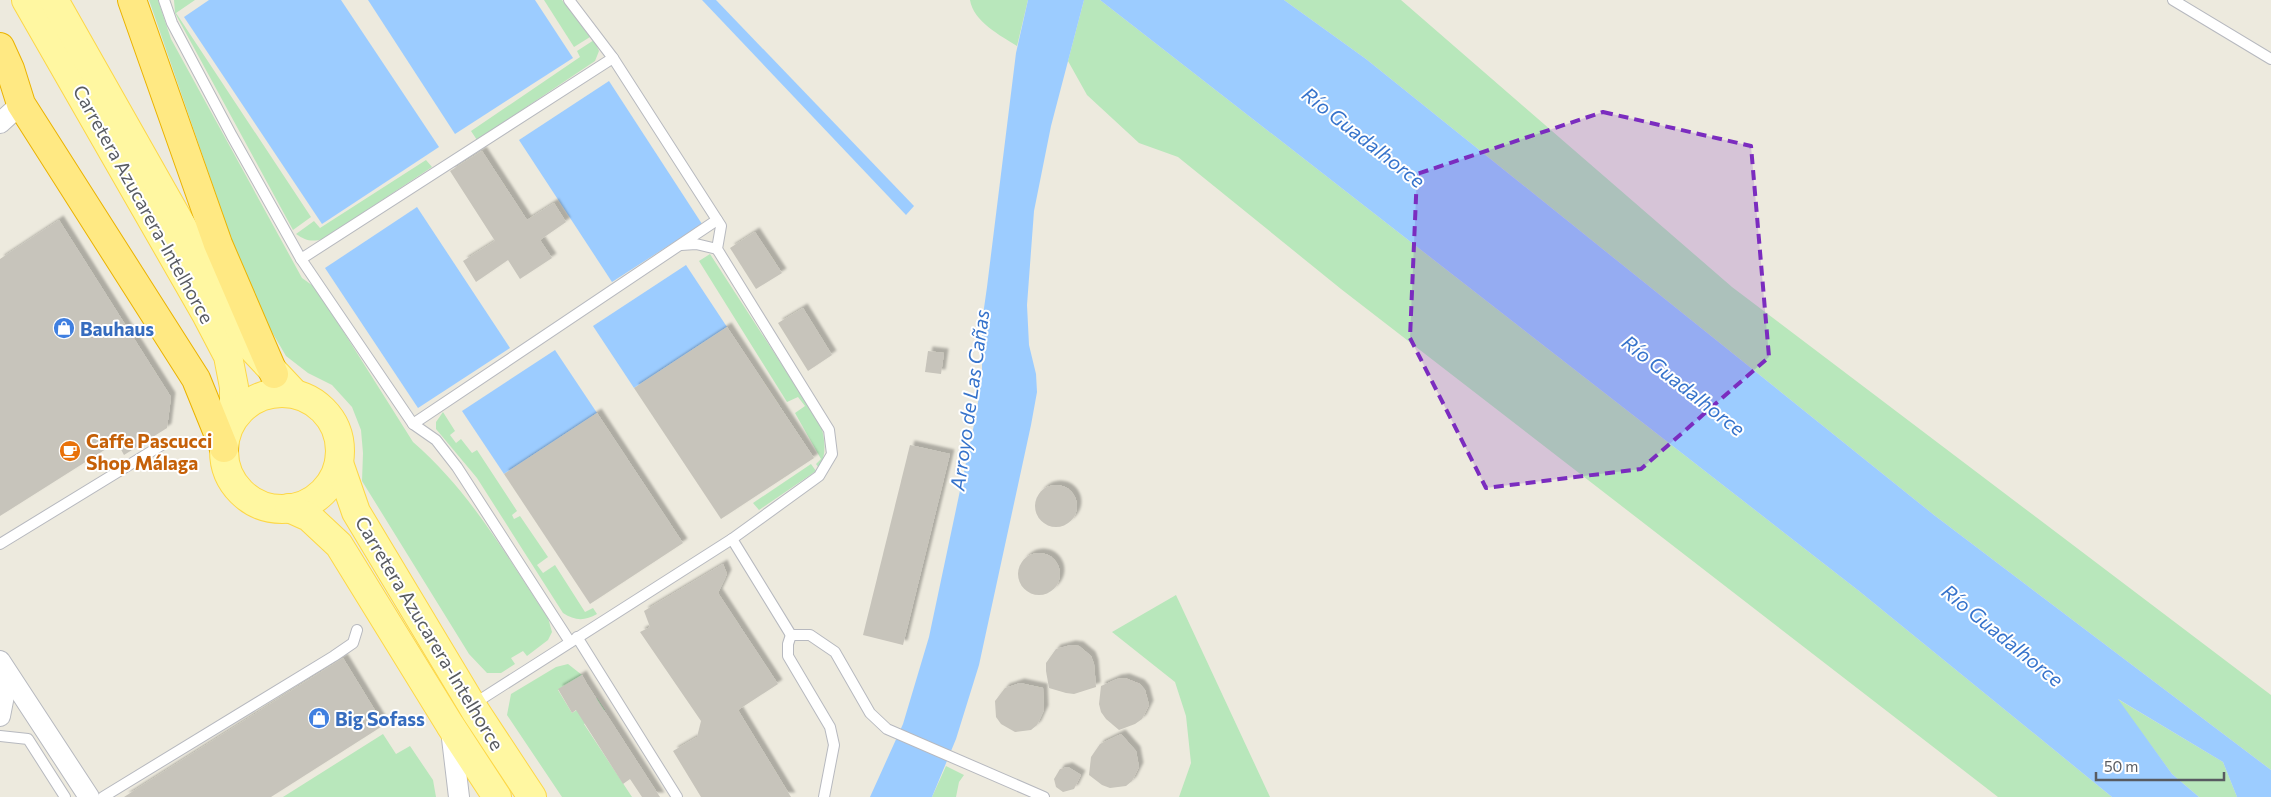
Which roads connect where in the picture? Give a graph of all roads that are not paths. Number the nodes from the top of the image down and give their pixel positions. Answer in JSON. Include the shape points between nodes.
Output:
{"nodes":[{"id":1,"x":26,"y":0,"type":"edge"},
{"id":2,"x":54,"y":0,"type":"edge"},
{"id":3,"x":132,"y":0,"type":"edge"},
{"id":4,"x":164,"y":0,"type":"edge"},
{"id":5,"x":569,"y":0,"type":"edge"},
{"id":6,"x":2173,"y":0,"type":"edge"},
{"id":7,"x":613,"y":58,"type":"junction"},
{"id":8,"x":2271,"y":59,"type":"edge"},
{"id":9,"x":3,"y":64,"type":"edge"},
{"id":10,"x":21,"y":104,"type":"junction"},
{"id":11,"x":0,"y":123,"type":"edge"},
{"id":12,"x":717,"y":220,"type":"junction"},
{"id":13,"x":680,"y":245,"type":"junction"},
{"id":14,"x":717,"y":249,"type":"junction"},
{"id":15,"x":301,"y":259,"type":"junction"},
{"id":16,"x":274,"y":374,"type":"junction"},
{"id":17,"x":295,"y":394,"type":"junction"},
{"id":18,"x":234,"y":418,"type":"junction"},
{"id":19,"x":413,"y":424,"type":"junction"},
{"id":20,"x":165,"y":443,"type":"dead end"},
{"id":21,"x":224,"y":448,"type":"junction"},
{"id":22,"x":339,"y":463,"type":"junction"},
{"id":23,"x":289,"y":508,"type":"junction"},
{"id":24,"x":732,"y":539,"type":"junction"},
{"id":25,"x":0,"y":544,"type":"edge"},
{"id":26,"x":357,"y":630,"type":"dead end"},
{"id":27,"x":791,"y":635,"type":"junction"},
{"id":28,"x":574,"y":640,"type":"junction"},
{"id":29,"x":4,"y":668,"type":"edge"},
{"id":30,"x":472,"y":705,"type":"junction"},
{"id":31,"x":0,"y":716,"type":"edge"},
{"id":32,"x":450,"y":725,"type":"junction"},
{"id":33,"x":0,"y":736,"type":"edge"},
{"id":34,"x":65,"y":797,"type":"edge"},
{"id":35,"x":89,"y":797,"type":"edge"},
{"id":36,"x":103,"y":797,"type":"edge"},
{"id":37,"x":459,"y":797,"type":"edge"},
{"id":38,"x":497,"y":797,"type":"edge"},
{"id":39,"x":532,"y":797,"type":"edge"},
{"id":40,"x":677,"y":797,"type":"edge"},
{"id":41,"x":824,"y":797,"type":"edge"},
{"id":42,"x":1044,"y":797,"type":"edge"}],
"edges":[{"from":1,"to":18,"type":"main road","name":"Carretera Azucarera-Intelhorce","via":[[228,356],[234,387]]},
{"from":2,"to":16,"type":"main road","name":"Carretera Azucarera-Intelhorce","via":[[250,346]]},
{"from":3,"to":16,"type":"highway","via":[[218,244]]},
{"from":4,"to":15,"type":"lane","via":[[172,23],[222,119]]},
{"from":5,"to":7,"type":"lane"},
{"from":6,"to":8,"type":"lane"},
{"from":7,"to":12,"type":"lane"},
{"from":7,"to":15,"type":"lane"},
{"from":9,"to":10,"type":"highway"},
{"from":10,"to":11,"type":"street"},
{"from":10,"to":21,"type":"highway","via":[[196,379]]},
{"from":12,"to":13,"type":"lane"},
{"from":12,"to":14,"type":"lane","via":[[721,226]]},
{"from":13,"to":14,"type":"lane","via":[[696,244]]},
{"from":13,"to":19,"type":"lane"},
{"from":14,"to":24,"type":"lane","via":[[829,430],[832,454],[819,476]]},
{"from":15,"to":19,"type":"lane"},
{"from":16,"to":17,"type":"main road","name":"Carretera Azucarera-Intelhorce"},
{"from":17,"to":18,"type":"main road","via":[[272,394],[251,402]]},
{"from":17,"to":22,"type":"main road","via":[[316,403],[331,419],[340,441]]},
{"from":18,"to":21,"type":"main road","via":[[227,431]]},
{"from":19,"to":28,"type":"lane","via":[[436,440],[457,467]]},
{"from":20,"to":25,"type":"lane"},
{"from":21,"to":23,"type":"main road","via":[[233,482],[249,498],[270,507]]},
{"from":22,"to":23,"type":"main road","via":[[330,484],[314,500]]},
{"from":22,"to":30,"type":"main road","name":"Carretera Azucarera-Intelhorce","via":[[356,512]]},
{"from":23,"to":32,"type":"main road","name":"Carretera Azucarera-Intelhorce","via":[[309,517],[338,544]]},
{"from":24,"to":27,"type":"lane"},
{"from":24,"to":28,"type":"lane"},
{"from":26,"to":36,"type":"lane","via":[[353,643],[334,656]]},
{"from":27,"to":41,"type":"lane","via":[[788,656],[830,726],[834,745]]},
{"from":27,"to":42,"type":"lane","via":[[810,635],[835,652],[870,713],[887,729]]},
{"from":28,"to":30,"type":"lane"},
{"from":28,"to":40,"type":"lane"},
{"from":29,"to":31,"type":"street"},
{"from":29,"to":35,"type":"street"},
{"from":30,"to":39,"type":"main road","name":"Carretera Azucarera-Intelhorce"},
{"from":32,"to":37,"type":"street"},
{"from":32,"to":38,"type":"main road","name":"Carretera Azucarera-Intelhorce"},
{"from":33,"to":34,"type":"lane","via":[[28,739]]}]}
